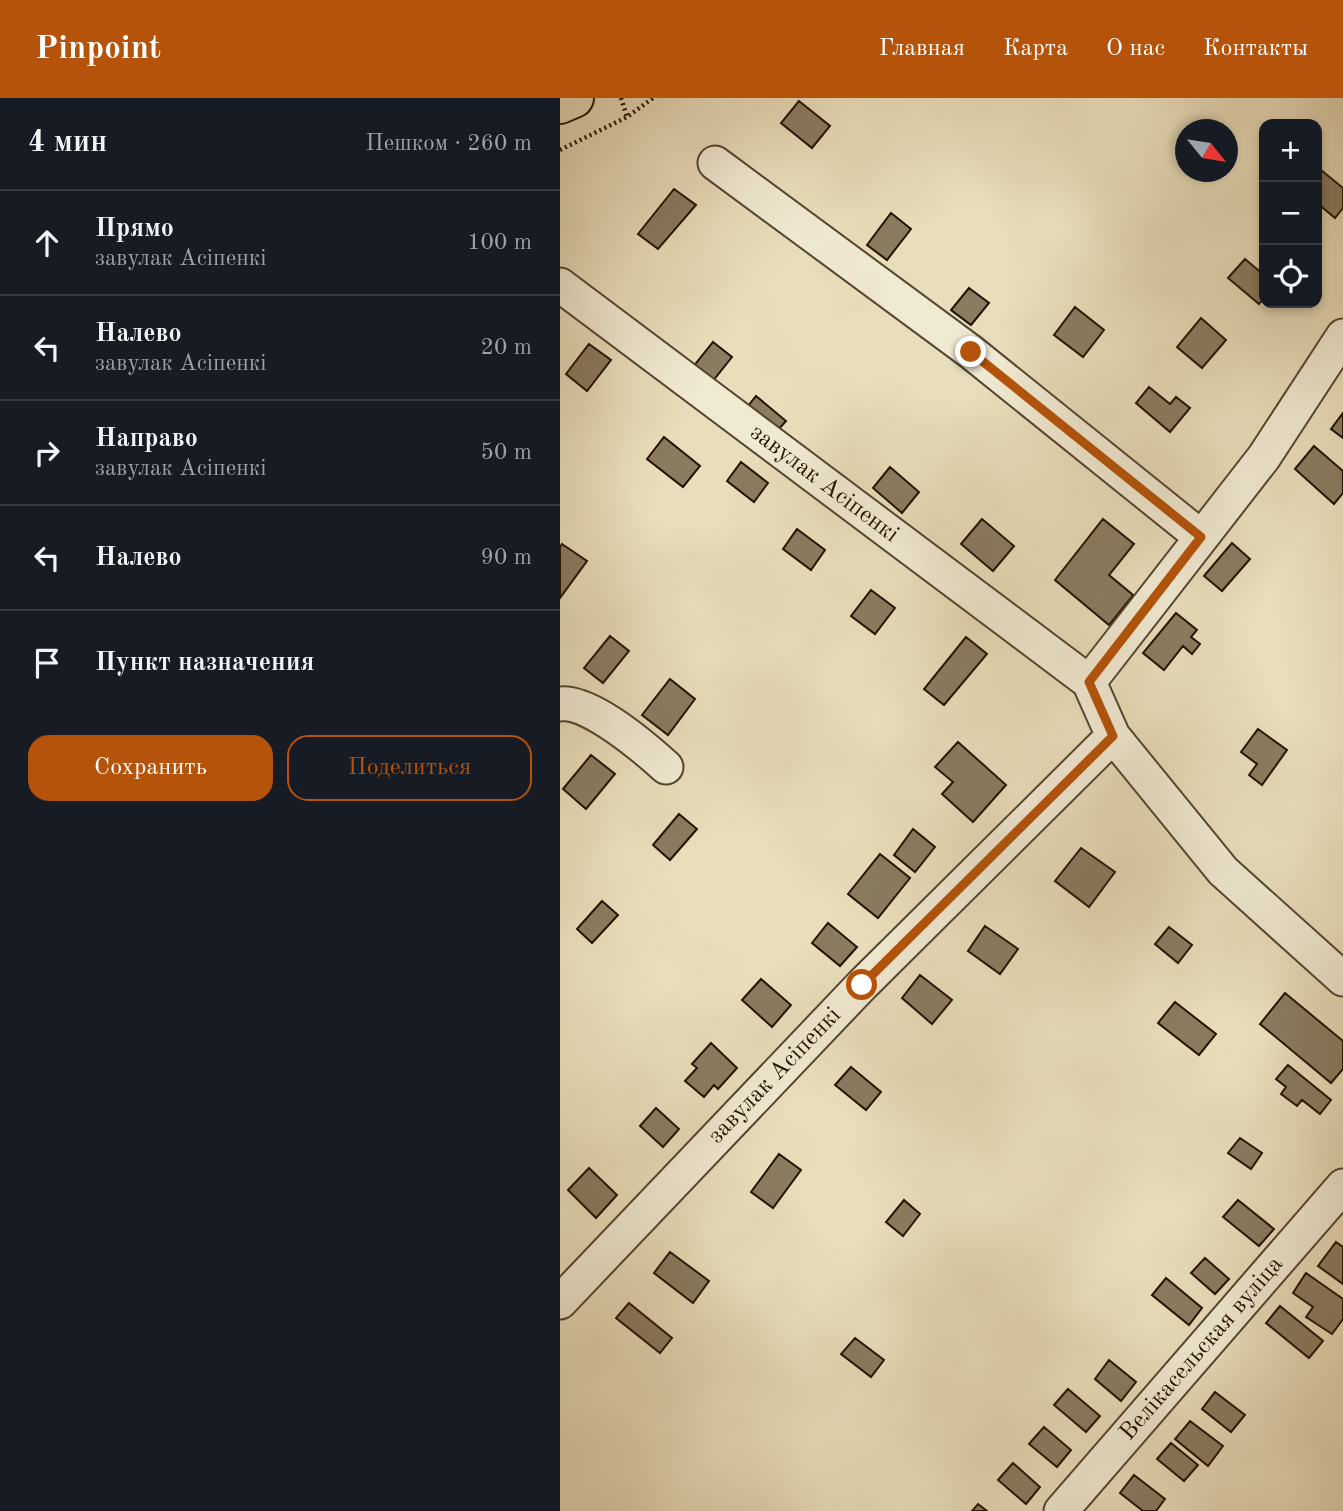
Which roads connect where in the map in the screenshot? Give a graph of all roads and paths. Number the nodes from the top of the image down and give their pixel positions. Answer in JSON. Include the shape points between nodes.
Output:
{"nodes":[{"id":1,"x":574,"y":98,"type":"edge"},
{"id":2,"x":621,"y":98,"type":"edge"},
{"id":3,"x":653,"y":98,"type":"edge"},
{"id":4,"x":560,"y":104,"type":"edge"},
{"id":5,"x":627,"y":117,"type":"junction"},
{"id":6,"x":560,"y":150,"type":"edge"},
{"id":7,"x":715,"y":163,"type":"dead end"},
{"id":8,"x":560,"y":285,"type":"edge"},
{"id":9,"x":1343,"y":336,"type":"edge"},
{"id":10,"x":1201,"y":537,"type":"junction"},
{"id":11,"x":1089,"y":682,"type":"junction"},
{"id":12,"x":560,"y":704,"type":"edge"},
{"id":13,"x":1113,"y":736,"type":"junction"},
{"id":14,"x":666,"y":767,"type":"dead end"},
{"id":15,"x":1343,"y":979,"type":"edge"},
{"id":16,"x":1343,"y":1186,"type":"edge"},
{"id":17,"x":560,"y":1302,"type":"edge"},
{"id":18,"x":1061,"y":1511,"type":"edge"}],
"edges":[{"from":1,"to":4,"type":"main road"},
{"from":2,"to":5,"type":"path"},
{"from":3,"to":5,"type":"path"},
{"from":5,"to":6,"type":"path"},
{"from":7,"to":10,"type":"street","via":[[971,352]]},
{"from":8,"to":11,"type":"street","name":"завулак Асіпенкі"},
{"from":9,"to":10,"type":"street","via":[[1264,457]]},
{"from":10,"to":11,"type":"street"},
{"from":11,"to":13,"type":"street","name":"завулак Асіпенкі"},
{"from":12,"to":14,"type":"street","via":[[597,716]]},
{"from":13,"to":15,"type":"street","name":"завулак Асіпенкі","via":[[1223,871]]},
{"from":13,"to":17,"type":"street","name":"завулак Асіпенкі","via":[[862,985]]},
{"from":16,"to":18,"type":"street","name":"Велікасельская вуліца"}]}
